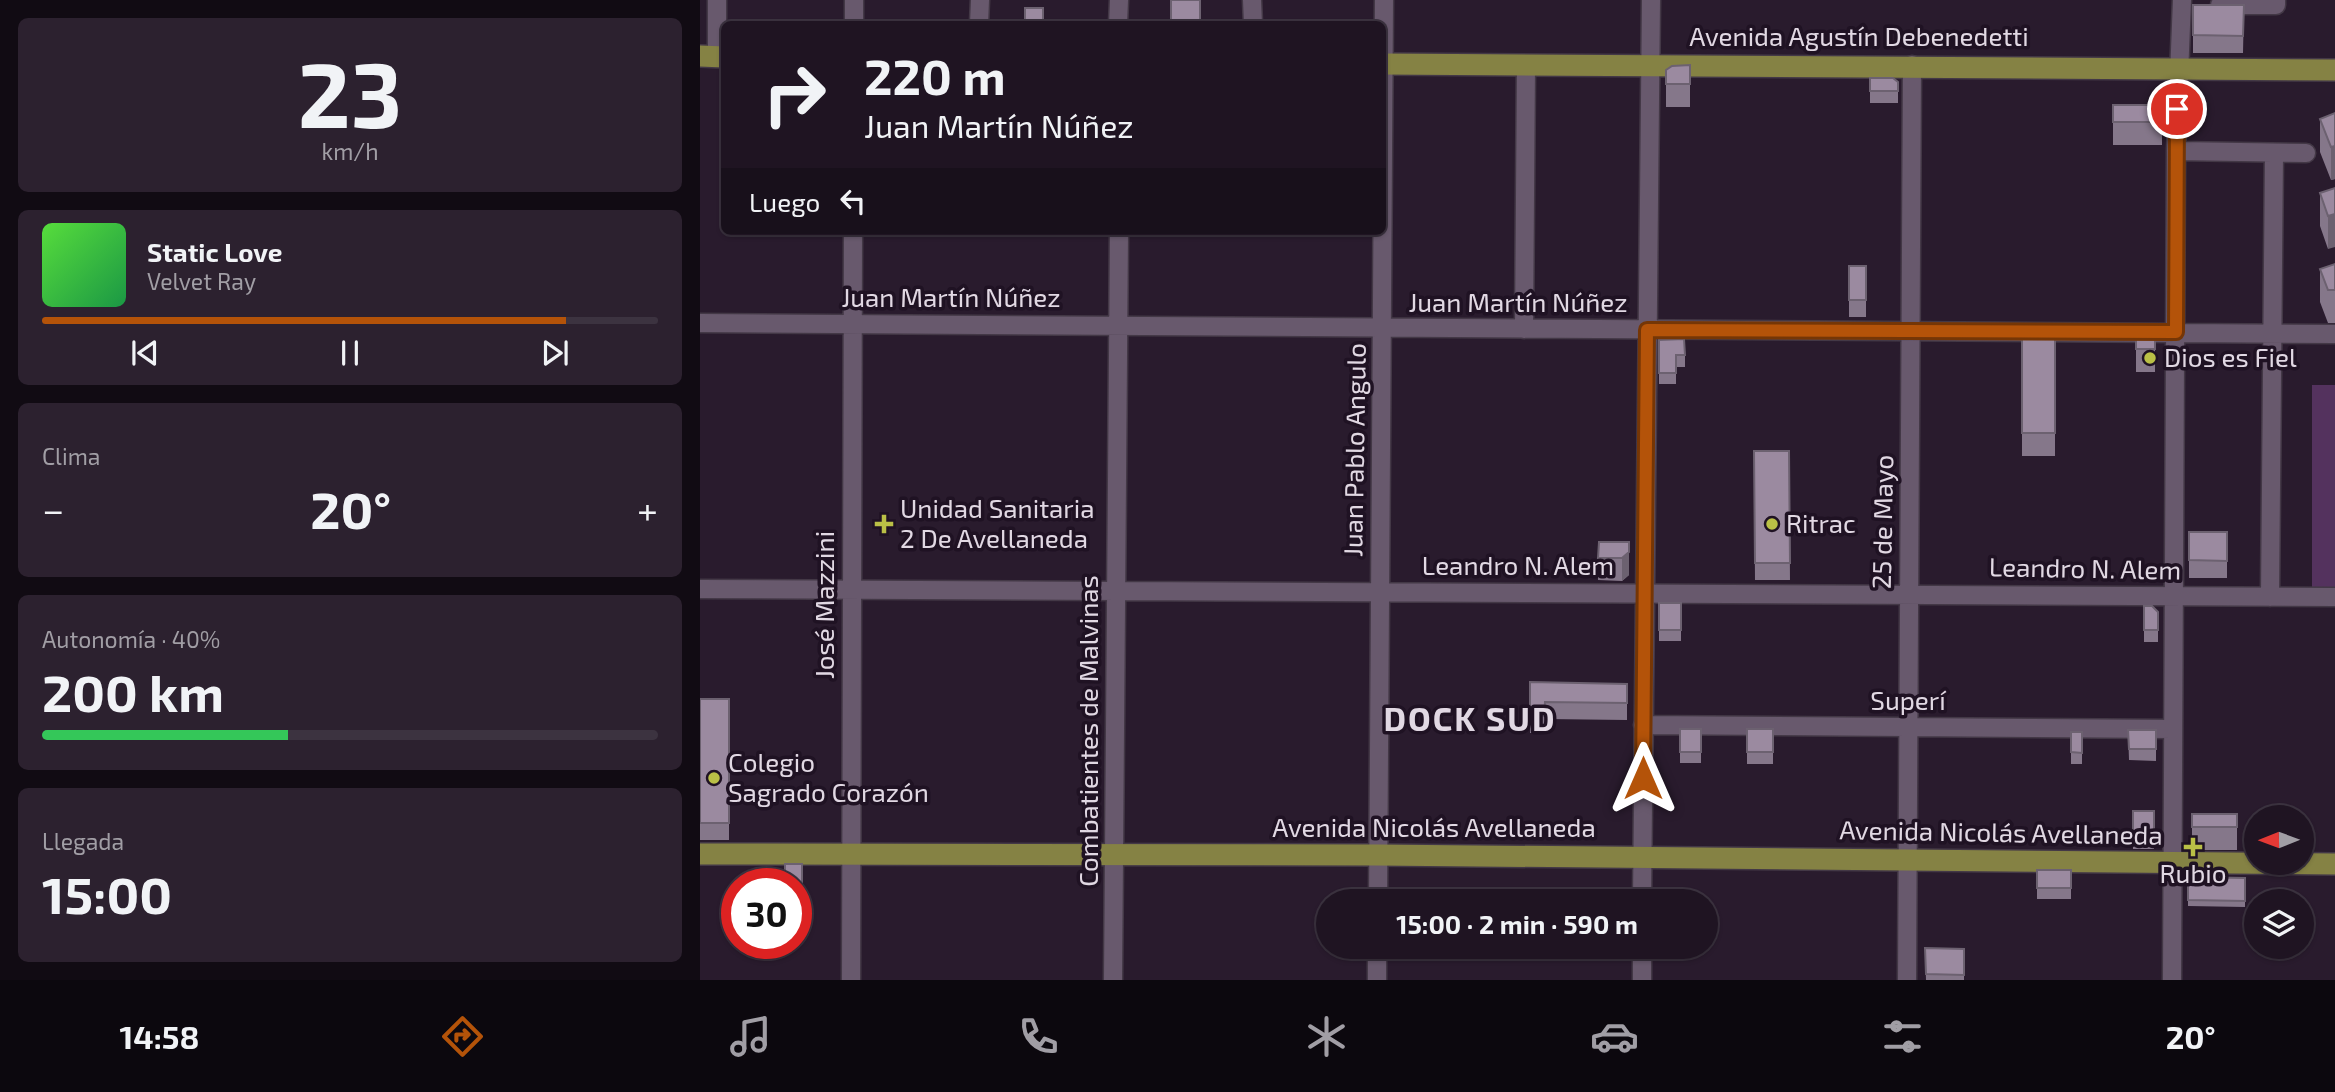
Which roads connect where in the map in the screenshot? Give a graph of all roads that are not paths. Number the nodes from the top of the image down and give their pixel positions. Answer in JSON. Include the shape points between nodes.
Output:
{"nodes":[{"id":1,"x":717,"y":0,"type":"edge"},
{"id":2,"x":854,"y":0,"type":"edge"},
{"id":3,"x":979,"y":0,"type":"edge"},
{"id":4,"x":1119,"y":0,"type":"edge"},
{"id":5,"x":1252,"y":0,"type":"edge"},
{"id":6,"x":1384,"y":0,"type":"edge"},
{"id":7,"x":1651,"y":0,"type":"edge"},
{"id":8,"x":2276,"y":0,"type":"edge"},
{"id":9,"x":2192,"y":4,"type":"edge"},
{"id":10,"x":854,"y":21,"type":"edge"},
{"id":11,"x":979,"y":21,"type":"edge"},
{"id":12,"x":1118,"y":21,"type":"edge"},
{"id":13,"x":1252,"y":21,"type":"edge"},
{"id":14,"x":1384,"y":21,"type":"edge"},
{"id":15,"x":714,"y":57,"type":"edge"},
{"id":16,"x":1386,"y":64,"type":"edge"},
{"id":17,"x":1526,"y":64,"type":"junction"},
{"id":18,"x":1650,"y":65,"type":"junction"},
{"id":19,"x":1912,"y":65,"type":"junction"},
{"id":20,"x":2177,"y":67,"type":"junction"},
{"id":21,"x":2335,"y":69,"type":"edge"},
{"id":22,"x":2176,"y":151,"type":"junction"},
{"id":23,"x":2274,"y":153,"type":"junction"},
{"id":24,"x":2306,"y":153,"type":"dead end"},
{"id":25,"x":853,"y":235,"type":"edge"},
{"id":26,"x":1119,"y":235,"type":"edge"},
{"id":27,"x":1384,"y":235,"type":"edge"},
{"id":28,"x":700,"y":323,"type":"edge"},
{"id":29,"x":852,"y":323,"type":"junction"},
{"id":30,"x":1119,"y":326,"type":"junction"},
{"id":31,"x":1384,"y":328,"type":"junction"},
{"id":32,"x":1524,"y":329,"type":"junction"},
{"id":33,"x":1647,"y":330,"type":"junction"},
{"id":34,"x":1912,"y":331,"type":"junction"},
{"id":35,"x":2176,"y":332,"type":"junction"},
{"id":36,"x":2271,"y":334,"type":"junction"},
{"id":37,"x":2335,"y":334,"type":"edge"},
{"id":38,"x":700,"y":589,"type":"edge"},
{"id":39,"x":850,"y":589,"type":"junction"},
{"id":40,"x":1116,"y":589,"type":"junction"},
{"id":41,"x":1380,"y":591,"type":"junction"},
{"id":42,"x":1644,"y":593,"type":"junction"},
{"id":43,"x":1909,"y":593,"type":"junction"},
{"id":44,"x":2173,"y":596,"type":"junction"},
{"id":45,"x":2270,"y":597,"type":"junction"},
{"id":46,"x":2335,"y":597,"type":"edge"},
{"id":47,"x":1643,"y":725,"type":"junction"},
{"id":48,"x":1908,"y":727,"type":"junction"},
{"id":49,"x":2173,"y":729,"type":"junction"},
{"id":50,"x":700,"y":854,"type":"edge"},
{"id":51,"x":851,"y":855,"type":"junction"},
{"id":52,"x":1114,"y":855,"type":"junction"},
{"id":53,"x":1378,"y":855,"type":"junction"},
{"id":54,"x":1643,"y":857,"type":"junction"},
{"id":55,"x":1907,"y":860,"type":"junction"},
{"id":56,"x":2173,"y":862,"type":"junction"},
{"id":57,"x":2335,"y":864,"type":"edge"},
{"id":58,"x":1378,"y":889,"type":"edge"},
{"id":59,"x":1642,"y":889,"type":"edge"},
{"id":60,"x":1377,"y":959,"type":"edge"},
{"id":61,"x":1642,"y":959,"type":"edge"},
{"id":62,"x":851,"y":980,"type":"edge"},
{"id":63,"x":1113,"y":980,"type":"edge"},
{"id":64,"x":1377,"y":980,"type":"edge"},
{"id":65,"x":1642,"y":980,"type":"edge"},
{"id":66,"x":1908,"y":980,"type":"edge"},
{"id":67,"x":2172,"y":980,"type":"edge"}],
"edges":[{"from":1,"to":15,"type":"street"},
{"from":2,"to":10,"type":"street"},
{"from":3,"to":11,"type":"street"},
{"from":4,"to":12,"type":"street"},
{"from":5,"to":13,"type":"street"},
{"from":6,"to":14,"type":"street","name":"Juan Pablo Angulo"},
{"from":7,"to":18,"type":"street"},
{"from":8,"to":9,"type":"street","via":[[2276,5]]},
{"from":9,"to":20,"type":"street"},
{"from":16,"to":17,"type":"main road","name":"Avenida Agustín Debenedetti"},
{"from":17,"to":18,"type":"main road","name":"Avenida Agustín Debenedetti"},
{"from":17,"to":32,"type":"street"},
{"from":18,"to":19,"type":"main road","name":"Avenida Agustín Debenedetti"},
{"from":18,"to":33,"type":"street"},
{"from":19,"to":20,"type":"main road","name":"Avenida Agustín Debenedetti"},
{"from":19,"to":34,"type":"street","name":"25 de Mayo"},
{"from":20,"to":21,"type":"main road","name":"Avenida Agustín Debenedetti"},
{"from":20,"to":22,"type":"street"},
{"from":22,"to":23,"type":"street"},
{"from":22,"to":35,"type":"street"},
{"from":23,"to":24,"type":"street"},
{"from":23,"to":36,"type":"street"},
{"from":25,"to":29,"type":"street","name":"José Mazzini"},
{"from":26,"to":30,"type":"street","name":"Combatientes de Malvinas"},
{"from":27,"to":31,"type":"street","name":"Juan Pablo Angulo"},
{"from":28,"to":29,"type":"street","name":"Juan Martín Núñez"},
{"from":29,"to":30,"type":"street","name":"Juan Martín Núñez"},
{"from":29,"to":39,"type":"street","name":"José Mazzini"},
{"from":30,"to":31,"type":"street","name":"Juan Martín Núñez"},
{"from":30,"to":40,"type":"street","name":"Combatientes de Malvinas"},
{"from":31,"to":32,"type":"street","name":"Juan Martín Núñez"},
{"from":31,"to":41,"type":"street","name":"Juan Pablo Angulo"},
{"from":32,"to":33,"type":"street","name":"Juan Martín Núñez"},
{"from":33,"to":34,"type":"street","name":"Juan Martín Núñez"},
{"from":33,"to":42,"type":"street"},
{"from":34,"to":35,"type":"street","name":"Juan Martín Núñez"},
{"from":34,"to":43,"type":"street","name":"25 de Mayo"},
{"from":35,"to":36,"type":"street","name":"Juan Martín Núñez"},
{"from":35,"to":44,"type":"street"},
{"from":36,"to":37,"type":"street","name":"Juan Martín Núñez"},
{"from":36,"to":45,"type":"street"},
{"from":38,"to":39,"type":"street","name":"Leandro N. Alem"},
{"from":39,"to":40,"type":"street","name":"Leandro N. Alem"},
{"from":39,"to":51,"type":"street","name":"José Mazzini"},
{"from":40,"to":41,"type":"street","name":"Leandro N. Alem"},
{"from":40,"to":52,"type":"street","name":"Combatientes de Malvinas"},
{"from":41,"to":42,"type":"street","name":"Leandro N. Alem"},
{"from":41,"to":53,"type":"street","name":"Juan Pablo Angulo"},
{"from":42,"to":43,"type":"street","name":"Leandro N. Alem"},
{"from":42,"to":47,"type":"street"},
{"from":43,"to":44,"type":"street","name":"Leandro N. Alem"},
{"from":43,"to":48,"type":"street","name":"25 de Mayo"},
{"from":44,"to":45,"type":"street","name":"Leandro N. Alem"},
{"from":44,"to":49,"type":"street"},
{"from":45,"to":46,"type":"street","name":"Leandro N. Alem"},
{"from":47,"to":48,"type":"street","name":"Superí"},
{"from":47,"to":54,"type":"street"},
{"from":48,"to":49,"type":"street","name":"Superí"},
{"from":48,"to":55,"type":"street","name":"25 de Mayo"},
{"from":49,"to":56,"type":"street"},
{"from":50,"to":51,"type":"main road","name":"Avenida Nicolás Avellaneda"},
{"from":51,"to":52,"type":"main road","name":"Avenida Nicolás Avellaneda"},
{"from":51,"to":62,"type":"street","name":"José Mazzini"},
{"from":52,"to":53,"type":"main road","name":"Avenida Nicolás Avellaneda"},
{"from":52,"to":63,"type":"street","name":"Combatientes de Malvinas"},
{"from":53,"to":54,"type":"main road","name":"Avenida Nicolás Avellaneda"},
{"from":53,"to":58,"type":"street","name":"Juan Pablo Angulo"},
{"from":54,"to":55,"type":"main road","name":"Avenida Nicolás Avellaneda"},
{"from":54,"to":59,"type":"street"},
{"from":55,"to":56,"type":"main road","name":"Avenida Nicolás Avellaneda"},
{"from":55,"to":66,"type":"street","name":"25 de Mayo"},
{"from":56,"to":57,"type":"main road","name":"Avenida Nicolás Avellaneda"},
{"from":56,"to":67,"type":"street"},
{"from":60,"to":64,"type":"street"},
{"from":61,"to":65,"type":"street"}]}
